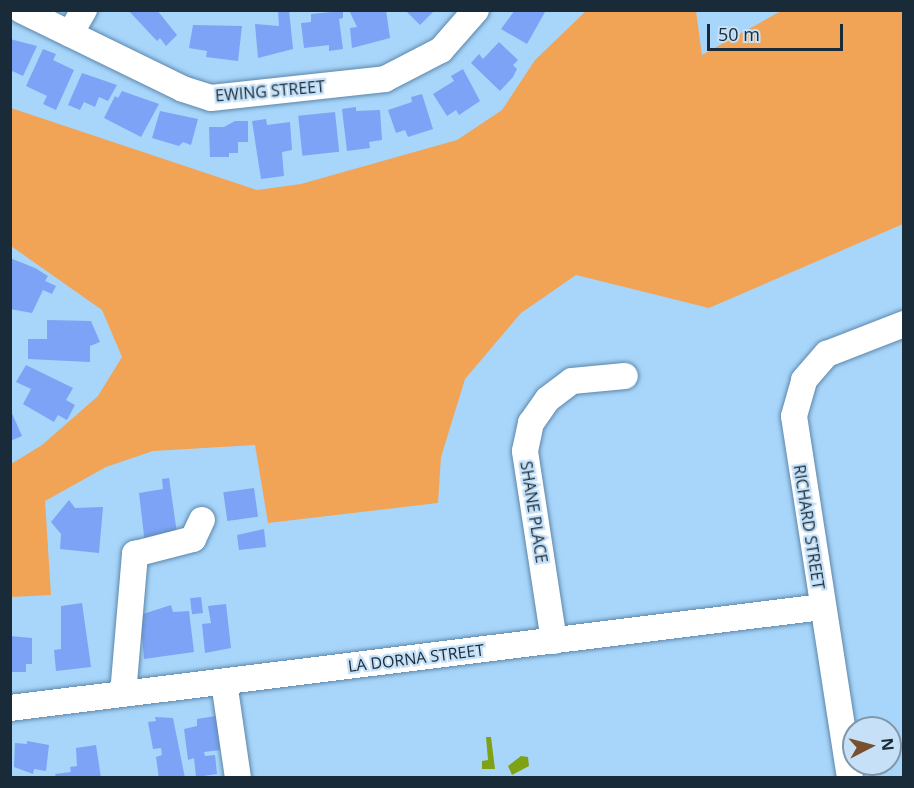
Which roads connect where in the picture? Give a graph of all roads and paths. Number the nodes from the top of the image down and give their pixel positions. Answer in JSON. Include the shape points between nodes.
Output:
{"nodes":[{"id":1,"x":21,"y":10,"type":"edge"},
{"id":2,"x":84,"y":10,"type":"edge"},
{"id":3,"x":476,"y":10,"type":"edge"},
{"id":4,"x":70,"y":34,"type":"junction"},
{"id":5,"x":898,"y":326,"type":"edge"},
{"id":6,"x":625,"y":376,"type":"dead end"},
{"id":7,"x":202,"y":520,"type":"dead end"},
{"id":8,"x":822,"y":607,"type":"junction"},
{"id":9,"x":554,"y":641,"type":"junction"},
{"id":10,"x":224,"y":682,"type":"junction"},
{"id":11,"x":123,"y":694,"type":"junction"},
{"id":12,"x":10,"y":708,"type":"edge"},
{"id":13,"x":238,"y":777,"type":"edge"},
{"id":14,"x":850,"y":777,"type":"edge"}],
"edges":[{"from":1,"to":4,"type":"street","name":"EWING STREET"},
{"from":2,"to":4,"type":"street"},
{"from":3,"to":4,"type":"street","name":"EWING STREET","via":[[441,50],[385,80],[211,98],[183,89]]},
{"from":5,"to":8,"type":"street","name":"RICHARD STREET","via":[[827,354],[804,380],[795,404],[794,429]]},
{"from":6,"to":9,"type":"street","name":"SHANE PLACE","via":[[572,381],[548,399],[531,423],[525,451]]},
{"from":7,"to":11,"type":"street","via":[[193,539],[135,554]]},
{"from":8,"to":9,"type":"street","name":"LA DORNA STREET"},
{"from":8,"to":14,"type":"street","name":"RICHARD STREET"},
{"from":9,"to":10,"type":"street","name":"LA DORNA STREET"},
{"from":10,"to":11,"type":"street","name":"LA DORNA STREET"},
{"from":10,"to":13,"type":"street"},
{"from":11,"to":12,"type":"street","name":"LA DORNA STREET"}]}
